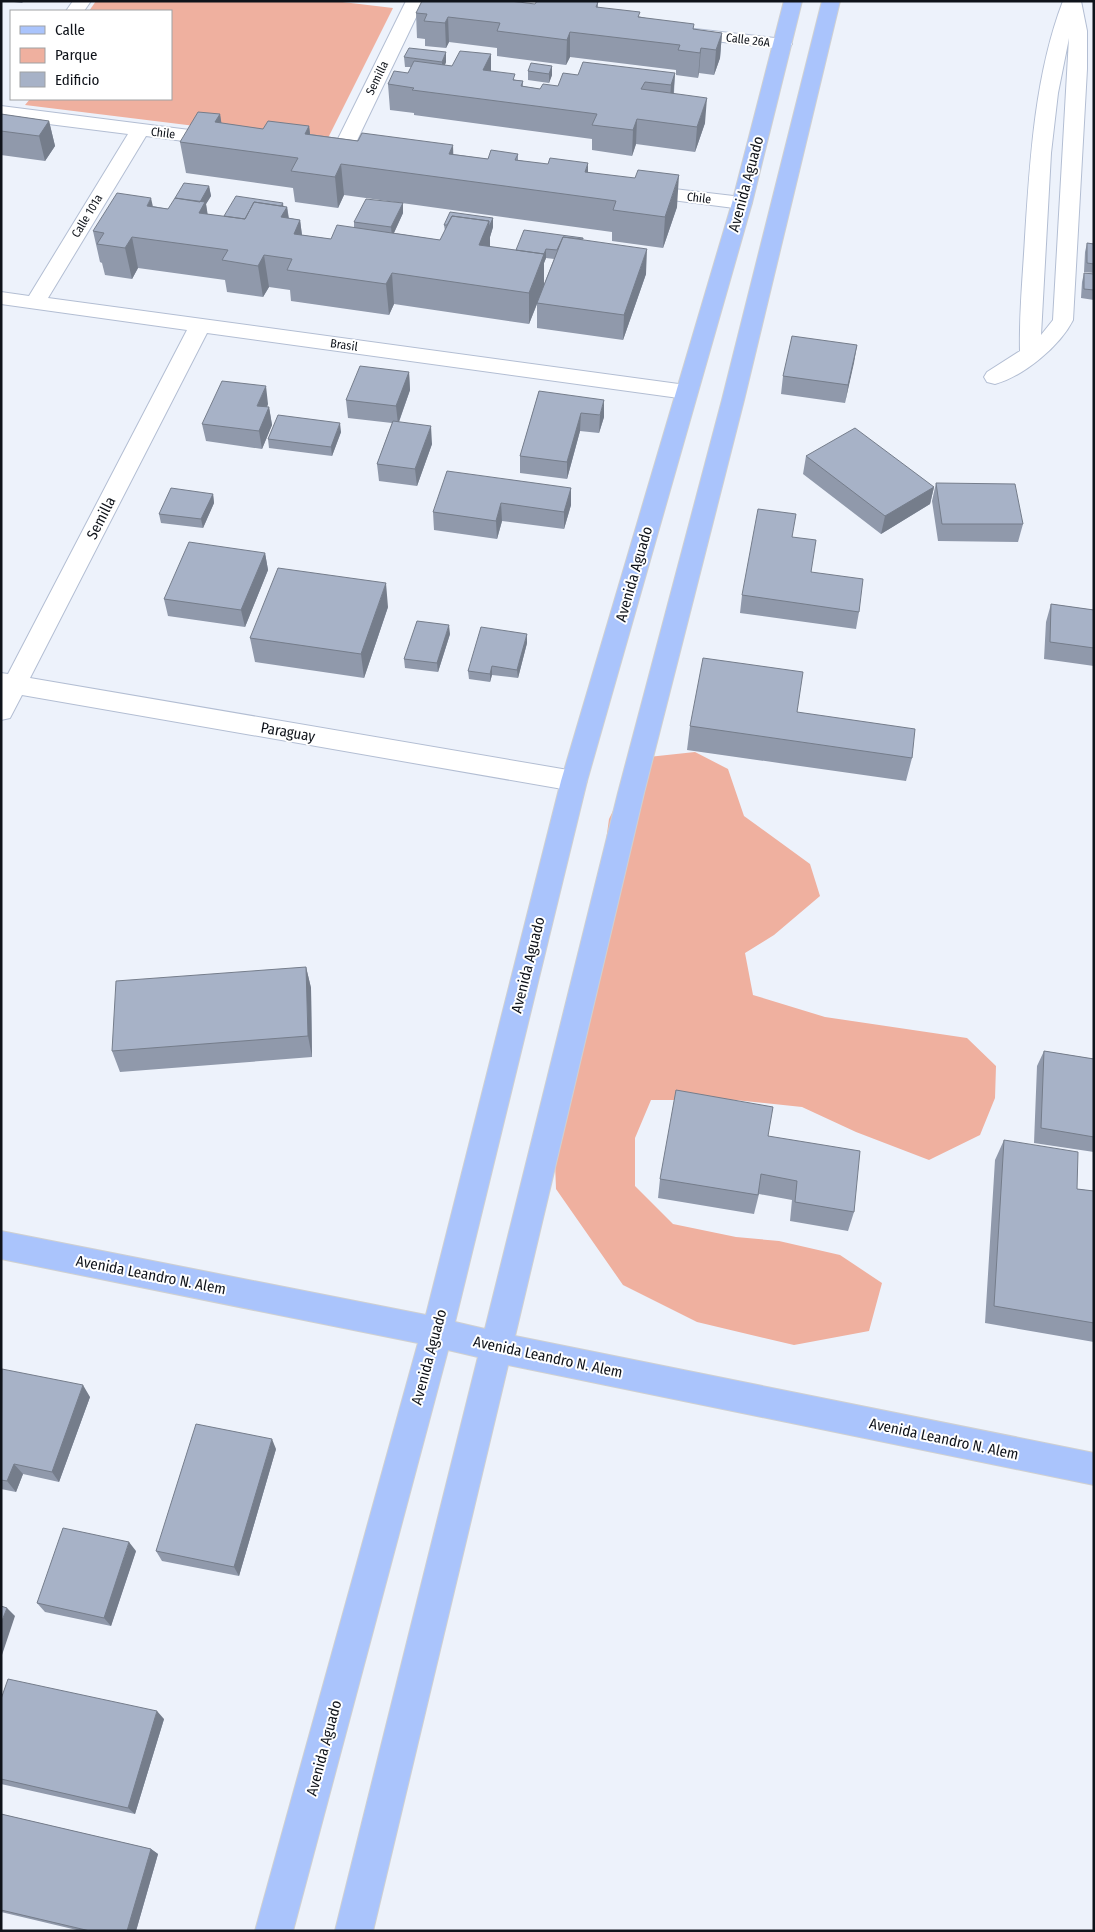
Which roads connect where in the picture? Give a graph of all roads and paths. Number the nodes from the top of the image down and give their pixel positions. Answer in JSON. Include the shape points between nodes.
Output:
{"nodes":[{"id":1,"x":415,"y":1,"type":"edge"},
{"id":2,"x":793,"y":1,"type":"edge"},
{"id":3,"x":831,"y":1,"type":"edge"},
{"id":4,"x":1071,"y":1,"type":"edge"},
{"id":5,"x":475,"y":8,"type":"edge"},
{"id":6,"x":674,"y":31,"type":"edge"},
{"id":7,"x":783,"y":44,"type":"junction"},
{"id":8,"x":7,"y":108,"type":"edge"},
{"id":9,"x":140,"y":130,"type":"junction"},
{"id":10,"x":235,"y":142,"type":"edge"},
{"id":11,"x":321,"y":152,"type":"edge"},
{"id":12,"x":340,"y":154,"type":"junction"},
{"id":13,"x":360,"y":157,"type":"edge"},
{"id":14,"x":625,"y":189,"type":"edge"},
{"id":15,"x":742,"y":203,"type":"junction"},
{"id":16,"x":1,"y":298,"type":"edge"},
{"id":17,"x":35,"y":303,"type":"junction"},
{"id":18,"x":200,"y":326,"type":"junction"},
{"id":19,"x":1031,"y":352,"type":"junction"},
{"id":20,"x":995,"y":377,"type":"dead end"},
{"id":21,"x":686,"y":392,"type":"junction"},
{"id":22,"x":8,"y":683,"type":"edge"},
{"id":23,"x":1,"y":711,"type":"edge"},
{"id":24,"x":574,"y":781,"type":"junction"},
{"id":25,"x":1,"y":1245,"type":"edge"},
{"id":26,"x":436,"y":1332,"type":"junction"},
{"id":27,"x":495,"y":1347,"type":"junction"},
{"id":28,"x":1094,"y":1469,"type":"edge"},
{"id":29,"x":274,"y":1931,"type":"edge"},
{"id":30,"x":354,"y":1931,"type":"edge"}],
"edges":[{"from":1,"to":5,"type":"street"},
{"from":1,"to":12,"type":"street","name":"Semilla"},
{"from":2,"to":7,"type":"main road","name":"Avenida Aguado"},
{"from":3,"to":27,"type":"main road","via":[[733,400],[628,802]]},
{"from":4,"to":19,"type":"street","via":[[1053,66],[1038,189]]},
{"from":4,"to":19,"type":"street","via":[[1078,31],[1078,69],[1062,320],[1053,336]]},
{"from":6,"to":7,"type":"street","name":"Calle 26A"},
{"from":7,"to":15,"type":"main road","name":"Avenida Aguado"},
{"from":8,"to":9,"type":"street","name":"Chile"},
{"from":9,"to":10,"type":"street","name":"Chile"},
{"from":9,"to":17,"type":"street","name":"Calle 101a"},
{"from":11,"to":12,"type":"street"},
{"from":12,"to":13,"type":"street"},
{"from":14,"to":15,"type":"street","name":"Chile"},
{"from":15,"to":21,"type":"main road","name":"Avenida Aguado"},
{"from":16,"to":17,"type":"street","name":"Brasil"},
{"from":17,"to":18,"type":"street","name":"Brasil"},
{"from":18,"to":21,"type":"street","name":"Brasil"},
{"from":18,"to":22,"type":"street","name":"Semilla"},
{"from":19,"to":20,"type":"street"},
{"from":21,"to":24,"type":"main road","name":"Avenida Aguado"},
{"from":22,"to":23,"type":"street","name":"Semilla"},
{"from":22,"to":24,"type":"street","name":"Paraguay"},
{"from":24,"to":26,"type":"main road","name":"Avenida Aguado"},
{"from":25,"to":26,"type":"main road","name":"Avenida Leandro N. Alem"},
{"from":26,"to":27,"type":"main road","name":"Avenida Leandro N. Alem"},
{"from":26,"to":29,"type":"main road","name":"Avenida Aguado"},
{"from":27,"to":28,"type":"main road","name":"Avenida Leandro N. Alem"},
{"from":27,"to":30,"type":"main road"}]}
